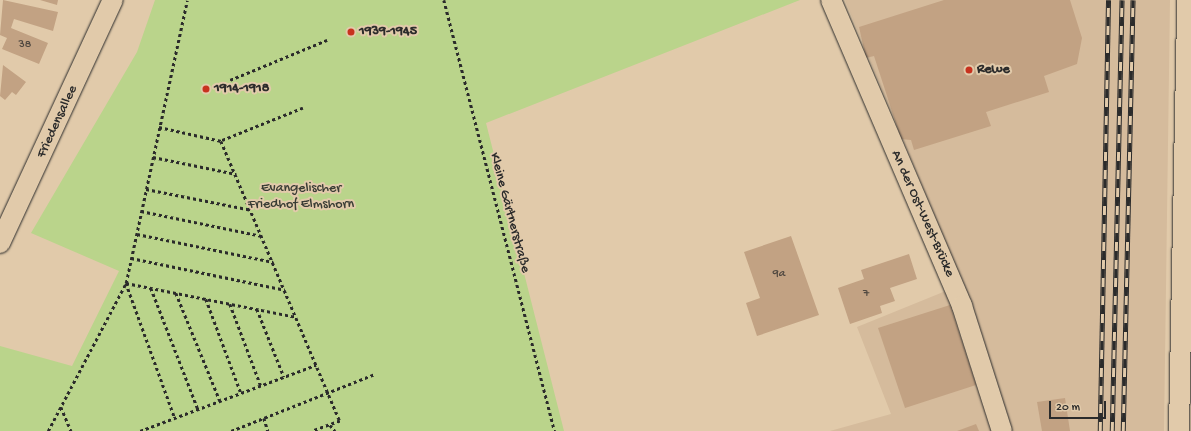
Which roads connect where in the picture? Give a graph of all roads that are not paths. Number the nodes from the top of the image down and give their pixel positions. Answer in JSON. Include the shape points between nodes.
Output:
{"nodes":[{"id":1,"x":113,"y":0,"type":"edge"},
{"id":2,"x":831,"y":0,"type":"edge"},
{"id":3,"x":1187,"y":0,"type":"edge"},
{"id":4,"x":0,"y":243,"type":"edge"},
{"id":5,"x":1002,"y":431,"type":"edge"},
{"id":6,"x":1179,"y":431,"type":"edge"}],
"edges":[{"from":1,"to":4,"type":"street","name":"Friedensallee"},
{"from":2,"to":5,"type":"street","name":"An der Ost-West-Brücke","via":[[962,306]]},
{"from":3,"to":6,"type":"street"}]}
